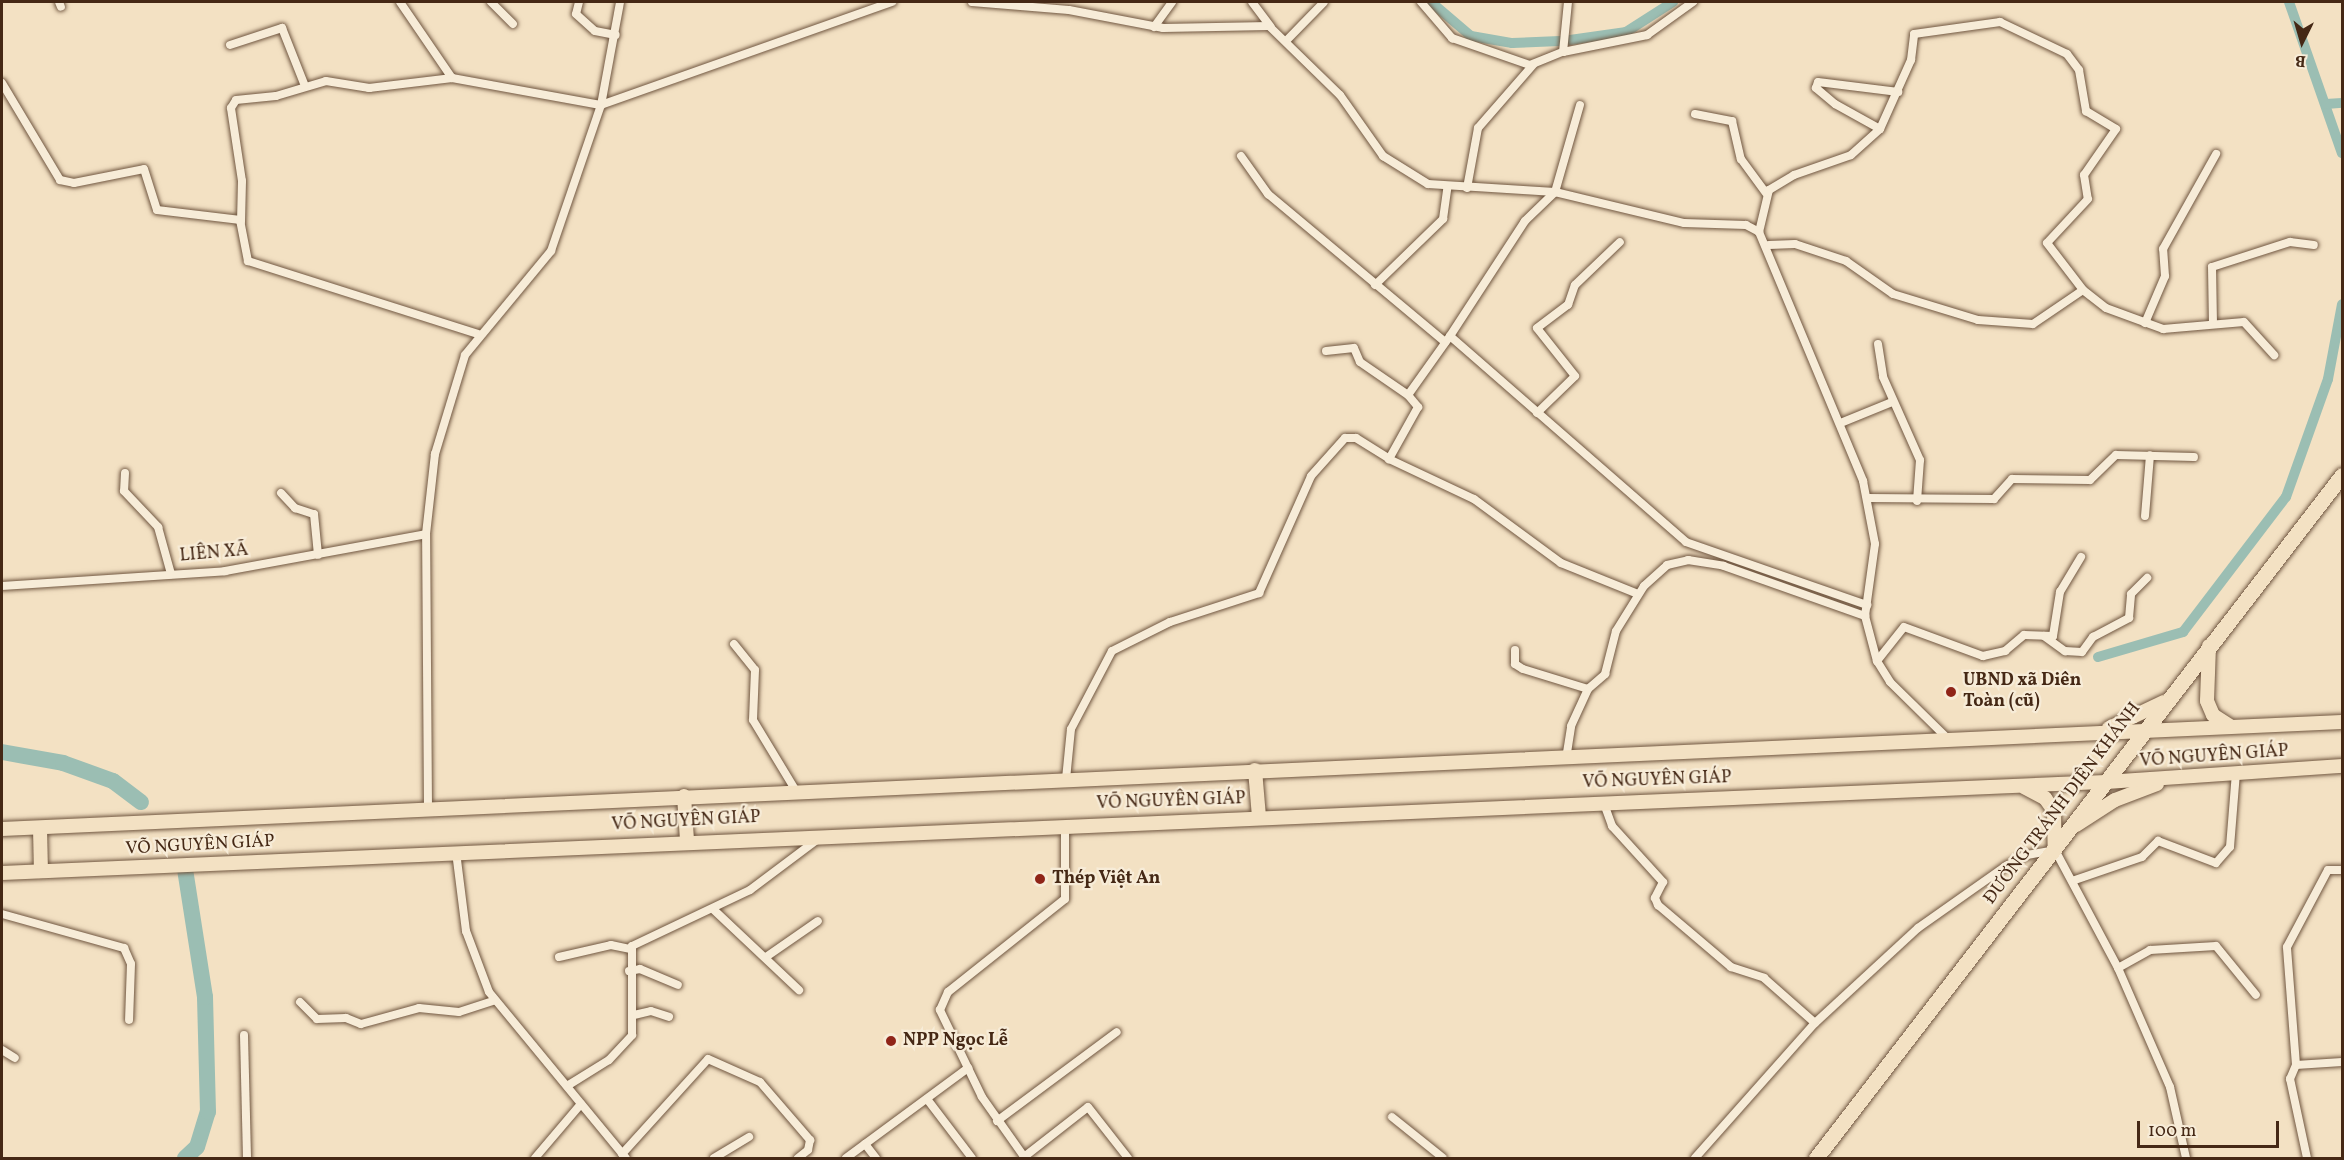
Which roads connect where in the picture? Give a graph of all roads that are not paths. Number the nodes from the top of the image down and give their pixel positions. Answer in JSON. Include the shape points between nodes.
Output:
{"nodes":[{"id":1,"x":400,"y":2,"type":"edge"},
{"id":2,"x":491,"y":2,"type":"edge"},
{"id":3,"x":579,"y":2,"type":"edge"},
{"id":4,"x":620,"y":2,"type":"edge"},
{"id":5,"x":892,"y":2,"type":"edge"},
{"id":6,"x":972,"y":2,"type":"edge"},
{"id":7,"x":1172,"y":2,"type":"edge"},
{"id":8,"x":1252,"y":2,"type":"edge"},
{"id":9,"x":1324,"y":2,"type":"edge"},
{"id":10,"x":1421,"y":2,"type":"edge"},
{"id":11,"x":1568,"y":2,"type":"edge"},
{"id":12,"x":1693,"y":2,"type":"edge"},
{"id":13,"x":1070,"y":6,"type":"edge"},
{"id":14,"x":513,"y":24,"type":"dead end"},
{"id":15,"x":1154,"y":27,"type":"junction"},
{"id":16,"x":1271,"y":27,"type":"junction"},
{"id":17,"x":616,"y":35,"type":"junction"},
{"id":18,"x":1286,"y":41,"type":"junction"},
{"id":19,"x":230,"y":45,"type":"dead end"},
{"id":20,"x":1563,"y":52,"type":"junction"},
{"id":21,"x":1533,"y":65,"type":"junction"},
{"id":22,"x":452,"y":78,"type":"junction"},
{"id":23,"x":2,"y":83,"type":"edge"},
{"id":24,"x":305,"y":86,"type":"junction"},
{"id":25,"x":1898,"y":92,"type":"junction"},
{"id":26,"x":601,"y":105,"type":"junction"},
{"id":27,"x":1580,"y":105,"type":"dead end"},
{"id":28,"x":1695,"y":114,"type":"dead end"},
{"id":29,"x":1880,"y":129,"type":"junction"},
{"id":30,"x":2216,"y":154,"type":"dead end"},
{"id":31,"x":1241,"y":156,"type":"dead end"},
{"id":32,"x":1467,"y":188,"type":"junction"},
{"id":33,"x":1447,"y":189,"type":"junction"},
{"id":34,"x":1555,"y":192,"type":"junction"},
{"id":35,"x":1766,"y":193,"type":"junction"},
{"id":36,"x":241,"y":222,"type":"junction"},
{"id":37,"x":1759,"y":232,"type":"junction"},
{"id":38,"x":1620,"y":242,"type":"dead end"},
{"id":39,"x":1769,"y":245,"type":"junction"},
{"id":40,"x":2314,"y":245,"type":"dead end"},
{"id":41,"x":1375,"y":285,"type":"junction"},
{"id":42,"x":2083,"y":290,"type":"junction"},
{"id":43,"x":2145,"y":323,"type":"junction"},
{"id":44,"x":2213,"y":324,"type":"junction"},
{"id":45,"x":478,"y":334,"type":"junction"},
{"id":46,"x":1448,"y":339,"type":"junction"},
{"id":47,"x":1878,"y":344,"type":"dead end"},
{"id":48,"x":1326,"y":351,"type":"dead end"},
{"id":49,"x":2274,"y":355,"type":"dead end"},
{"id":50,"x":1408,"y":395,"type":"junction"},
{"id":51,"x":1892,"y":402,"type":"junction"},
{"id":52,"x":1537,"y":413,"type":"junction"},
{"id":53,"x":1842,"y":422,"type":"junction"},
{"id":54,"x":2150,"y":455,"type":"junction"},
{"id":55,"x":2194,"y":457,"type":"dead end"},
{"id":56,"x":1389,"y":459,"type":"junction"},
{"id":57,"x":125,"y":473,"type":"dead end"},
{"id":58,"x":2343,"y":475,"type":"edge"},
{"id":59,"x":281,"y":493,"type":"dead end"},
{"id":60,"x":1867,"y":498,"type":"junction"},
{"id":61,"x":1917,"y":501,"type":"junction"},
{"id":62,"x":2145,"y":516,"type":"dead end"},
{"id":63,"x":426,"y":534,"type":"junction"},
{"id":64,"x":318,"y":555,"type":"junction"},
{"id":65,"x":2081,"y":557,"type":"dead end"},
{"id":66,"x":171,"y":574,"type":"junction"},
{"id":67,"x":2147,"y":578,"type":"dead end"},
{"id":68,"x":2,"y":586,"type":"edge"},
{"id":69,"x":1638,"y":594,"type":"junction"},
{"id":70,"x":1866,"y":605,"type":"junction"},
{"id":71,"x":1865,"y":616,"type":"junction"},
{"id":72,"x":2044,"y":636,"type":"junction"},
{"id":73,"x":734,"y":644,"type":"dead end"},
{"id":74,"x":2209,"y":644,"type":"junction"},
{"id":75,"x":1515,"y":650,"type":"dead end"},
{"id":76,"x":1877,"y":661,"type":"junction"},
{"id":77,"x":1588,"y":689,"type":"junction"},
{"id":78,"x":2164,"y":702,"type":"junction"},
{"id":79,"x":2343,"y":722,"type":"edge"},
{"id":80,"x":2232,"y":727,"type":"junction"},
{"id":81,"x":2141,"y":730,"type":"junction"},
{"id":82,"x":2094,"y":733,"type":"junction"},
{"id":83,"x":1949,"y":740,"type":"junction"},
{"id":84,"x":1566,"y":759,"type":"junction"},
{"id":85,"x":2343,"y":766,"type":"edge"},
{"id":86,"x":1255,"y":770,"type":"junction"},
{"id":87,"x":2236,"y":773,"type":"junction"},
{"id":88,"x":2184,"y":776,"type":"junction"},
{"id":89,"x":1066,"y":779,"type":"junction"},
{"id":90,"x":2106,"y":782,"type":"junction"},
{"id":91,"x":2016,"y":785,"type":"junction"},
{"id":92,"x":796,"y":791,"type":"junction"},
{"id":93,"x":684,"y":796,"type":"junction"},
{"id":94,"x":1603,"y":801,"type":"junction"},
{"id":95,"x":428,"y":807,"type":"junction"},
{"id":96,"x":1259,"y":817,"type":"junction"},
{"id":97,"x":1065,"y":824,"type":"junction"},
{"id":98,"x":40,"y":828,"type":"junction"},
{"id":99,"x":2,"y":829,"type":"edge"},
{"id":100,"x":2069,"y":830,"type":"junction"},
{"id":101,"x":825,"y":834,"type":"junction"},
{"id":102,"x":687,"y":840,"type":"junction"},
{"id":103,"x":2055,"y":850,"type":"junction"},
{"id":104,"x":456,"y":852,"type":"junction"},
{"id":105,"x":2343,"y":870,"type":"edge"},
{"id":106,"x":41,"y":871,"type":"junction"},
{"id":107,"x":2,"y":873,"type":"edge"},
{"id":108,"x":2072,"y":881,"type":"junction"},
{"id":109,"x":714,"y":910,"type":"junction"},
{"id":110,"x":2,"y":914,"type":"edge"},
{"id":111,"x":818,"y":921,"type":"dead end"},
{"id":112,"x":630,"y":949,"type":"junction"},
{"id":113,"x":559,"y":957,"type":"dead end"},
{"id":114,"x":766,"y":957,"type":"junction"},
{"id":115,"x":2118,"y":968,"type":"junction"},
{"id":116,"x":629,"y":971,"type":"junction"},
{"id":117,"x":678,"y":985,"type":"dead end"},
{"id":118,"x":799,"y":990,"type":"dead end"},
{"id":119,"x":2256,"y":995,"type":"dead end"},
{"id":120,"x":495,"y":1000,"type":"junction"},
{"id":121,"x":300,"y":1002,"type":"dead end"},
{"id":122,"x":634,"y":1015,"type":"junction"},
{"id":123,"x":669,"y":1017,"type":"dead end"},
{"id":124,"x":129,"y":1020,"type":"dead end"},
{"id":125,"x":1815,"y":1023,"type":"junction"},
{"id":126,"x":1117,"y":1032,"type":"dead end"},
{"id":127,"x":244,"y":1035,"type":"dead end"},
{"id":128,"x":2,"y":1050,"type":"edge"},
{"id":129,"x":15,"y":1058,"type":"dead end"},
{"id":130,"x":2343,"y":1062,"type":"edge"},
{"id":131,"x":2296,"y":1065,"type":"junction"},
{"id":132,"x":968,"y":1068,"type":"junction"},
{"id":133,"x":567,"y":1086,"type":"junction"},
{"id":134,"x":927,"y":1099,"type":"junction"},
{"id":135,"x":581,"y":1104,"type":"junction"},
{"id":136,"x":1392,"y":1117,"type":"dead end"},
{"id":137,"x":997,"y":1121,"type":"junction"},
{"id":138,"x":749,"y":1137,"type":"dead end"},
{"id":139,"x":865,"y":1144,"type":"junction"},
{"id":140,"x":624,"y":1156,"type":"edge"},
{"id":141,"x":247,"y":1158,"type":"edge"},
{"id":142,"x":535,"y":1158,"type":"edge"},
{"id":143,"x":714,"y":1158,"type":"edge"},
{"id":144,"x":798,"y":1158,"type":"edge"},
{"id":145,"x":846,"y":1158,"type":"edge"},
{"id":146,"x":876,"y":1158,"type":"edge"},
{"id":147,"x":972,"y":1158,"type":"edge"},
{"id":148,"x":1024,"y":1158,"type":"edge"},
{"id":149,"x":1128,"y":1158,"type":"edge"},
{"id":150,"x":1443,"y":1158,"type":"edge"},
{"id":151,"x":1695,"y":1158,"type":"edge"},
{"id":152,"x":1816,"y":1158,"type":"edge"},
{"id":153,"x":2186,"y":1158,"type":"edge"},
{"id":154,"x":2307,"y":1158,"type":"edge"}],
"edges":[{"from":1,"to":22,"type":"street"},
{"from":2,"to":14,"type":"street"},
{"from":3,"to":17,"type":"street","via":[[576,14],[595,31]]},
{"from":4,"to":17,"type":"street"},
{"from":5,"to":26,"type":"street"},
{"from":6,"to":13,"type":"street"},
{"from":7,"to":15,"type":"street"},
{"from":8,"to":16,"type":"street"},
{"from":9,"to":18,"type":"street"},
{"from":10,"to":21,"type":"street","via":[[1452,38]]},
{"from":11,"to":20,"type":"street"},
{"from":12,"to":20,"type":"street","via":[[1647,35]]},
{"from":13,"to":15,"type":"street"},
{"from":15,"to":16,"type":"street"},
{"from":16,"to":18,"type":"street"},
{"from":17,"to":26,"type":"street"},
{"from":18,"to":33,"type":"street","via":[[1340,95],[1383,156],[1417,179]]},
{"from":19,"to":24,"type":"street","via":[[282,28]]},
{"from":20,"to":21,"type":"street"},
{"from":21,"to":32,"type":"street","via":[[1478,128]]},
{"from":22,"to":24,"type":"street","via":[[374,88],[332,81]]},
{"from":22,"to":26,"type":"street"},
{"from":23,"to":36,"type":"street","via":[[60,180],[74,183],[144,169],[157,210]]},
{"from":24,"to":36,"type":"street","via":[[231,105]]},
{"from":25,"to":29,"type":"street"},
{"from":25,"to":29,"type":"street","via":[[1818,82],[1816,88],[1829,100]]},
{"from":25,"to":42,"type":"street","via":[[1911,60],[1914,34],[1923,30],[2000,22],[2030,32],[2073,59],[2086,111],[2116,132],[2084,175],[2088,199],[2047,243]]},
{"from":26,"to":45,"type":"street","via":[[546,261]]},
{"from":27,"to":34,"type":"street"},
{"from":28,"to":35,"type":"street","via":[[1732,120],[1741,159]]},
{"from":29,"to":35,"type":"street","via":[[1851,155],[1794,175]]},
{"from":30,"to":43,"type":"street","via":[[2163,249],[2165,276]]},
{"from":31,"to":41,"type":"street","via":[[1268,194]]},
{"from":32,"to":33,"type":"street"},
{"from":32,"to":34,"type":"street"},
{"from":33,"to":41,"type":"street","via":[[1443,219]]},
{"from":34,"to":37,"type":"street","via":[[1684,223],[1746,225]]},
{"from":34,"to":46,"type":"street","via":[[1525,221]]},
{"from":35,"to":37,"type":"street"},
{"from":36,"to":45,"type":"street","via":[[242,254],[248,261]]},
{"from":37,"to":39,"type":"street"},
{"from":38,"to":52,"type":"street","via":[[1575,285],[1568,305],[1537,328],[1575,376]]},
{"from":39,"to":42,"type":"street","via":[[1795,244],[1819,251],[1846,261],[1893,294],[1978,320],[2033,324]]},
{"from":39,"to":53,"type":"street"},
{"from":40,"to":44,"type":"street","via":[[2290,242],[2212,267]]},
{"from":41,"to":46,"type":"street"},
{"from":42,"to":43,"type":"street","via":[[2106,308]]},
{"from":43,"to":44,"type":"street","via":[[2163,329]]},
{"from":44,"to":49,"type":"street","via":[[2249,324]]},
{"from":45,"to":63,"type":"street","via":[[458,369],[435,454]]},
{"from":46,"to":50,"type":"street"},
{"from":46,"to":52,"type":"street"},
{"from":47,"to":51,"type":"street"},
{"from":48,"to":50,"type":"street","via":[[1354,348],[1360,362]]},
{"from":50,"to":56,"type":"street","via":[[1418,407]]},
{"from":51,"to":53,"type":"street"},
{"from":51,"to":61,"type":"street","via":[[1911,431],[1920,460]]},
{"from":52,"to":70,"type":"street","via":[[1691,546]]},
{"from":53,"to":60,"type":"street"},
{"from":54,"to":55,"type":"street"},
{"from":54,"to":61,"type":"street","via":[[2111,456],[2086,481],[2012,479],[1994,499]]},
{"from":54,"to":62,"type":"street"},
{"from":56,"to":69,"type":"street","via":[[1474,499],[1561,563]]},
{"from":56,"to":89,"type":"street","via":[[1356,438],[1345,438],[1311,476],[1259,593],[1170,622],[1112,651],[1071,729]]},
{"from":57,"to":66,"type":"street","via":[[124,491],[158,527]]},
{"from":58,"to":74,"type":"highway","name":"ĐƯỜNG TRÁNH DIÊN KHÁNH"},
{"from":59,"to":64,"type":"street","via":[[295,508],[314,514]]},
{"from":60,"to":61,"type":"street"},
{"from":60,"to":70,"type":"street","via":[[1875,558]]},
{"from":63,"to":64,"type":"street","name":"LIÊN XÃ"},
{"from":63,"to":95,"type":"street"},
{"from":64,"to":66,"type":"street","name":"LIÊN XÃ"},
{"from":65,"to":72,"type":"street","via":[[2060,592],[2055,634]]},
{"from":66,"to":68,"type":"street","name":"LIÊN XÃ"},
{"from":67,"to":72,"type":"street","via":[[2131,594],[2129,618],[2093,637],[2082,652],[2065,651]]},
{"from":69,"to":71,"type":"street","via":[[1667,565],[1702,561]]},
{"from":69,"to":77,"type":"street","via":[[1612,639],[1605,674]]},
{"from":70,"to":71,"type":"street"},
{"from":71,"to":76,"type":"street"},
{"from":72,"to":76,"type":"street","via":[[2020,636],[2005,651],[1983,656],[1904,627]]},
{"from":73,"to":92,"type":"street","via":[[754,670],[753,720]]},
{"from":74,"to":78,"type":"highway","name":"ĐƯỜNG TRÁNH DIÊN KHÁNH"},
{"from":74,"to":80,"type":"main road","via":[[2207,701],[2213,715]]},
{"from":75,"to":77,"type":"street","via":[[1520,667]]},
{"from":76,"to":83,"type":"street","via":[[1894,687]]},
{"from":77,"to":84,"type":"street","via":[[1571,726]]},
{"from":78,"to":81,"type":"highway","name":"ĐƯỜNG TRÁNH DIÊN KHÁNH"},
{"from":78,"to":82,"type":"main road"},
{"from":79,"to":80,"type":"main road","name":"VÕ NGUYÊN GIÁP"},
{"from":80,"to":81,"type":"main road","name":"VÕ NGUYÊN GIÁP"},
{"from":81,"to":82,"type":"main road","name":"VÕ NGUYÊN GIÁP"},
{"from":81,"to":90,"type":"highway","name":"ĐƯỜNG TRÁNH DIÊN KHÁNH"},
{"from":82,"to":83,"type":"main road","name":"VÕ NGUYÊN GIÁP"},
{"from":83,"to":84,"type":"main road","name":"VÕ NGUYÊN GIÁP"},
{"from":84,"to":86,"type":"main road","name":"VÕ NGUYÊN GIÁP"},
{"from":85,"to":87,"type":"main road","name":"VÕ NGUYÊN GIÁP"},
{"from":86,"to":89,"type":"main road","name":"VÕ NGUYÊN GIÁP"},
{"from":86,"to":96,"type":"main road"},
{"from":87,"to":88,"type":"main road","name":"VÕ NGUYÊN GIÁP"},
{"from":87,"to":108,"type":"street","via":[[2230,847],[2216,863],[2158,841],[2142,857]]},
{"from":88,"to":90,"type":"main road","name":"VÕ NGUYÊN GIÁP"},
{"from":88,"to":100,"type":"main road","via":[[2115,800]]},
{"from":89,"to":92,"type":"main road","name":"VÕ NGUYÊN GIÁP"},
{"from":90,"to":91,"type":"main road","name":"VÕ NGUYÊN GIÁP"},
{"from":90,"to":100,"type":"highway","name":"ĐƯỜNG TRÁNH DIÊN KHÁNH"},
{"from":91,"to":94,"type":"main road","name":"VÕ NGUYÊN GIÁP"},
{"from":91,"to":103,"type":"main road","via":[[2049,802],[2056,822]]},
{"from":92,"to":93,"type":"main road","name":"VÕ NGUYÊN GIÁP"},
{"from":93,"to":95,"type":"main road","name":"VÕ NGUYÊN GIÁP"},
{"from":93,"to":102,"type":"main road"},
{"from":94,"to":96,"type":"main road","name":"VÕ NGUYÊN GIÁP"},
{"from":94,"to":125,"type":"street","via":[[1612,826],[1663,882],[1655,897],[1658,905],[1731,967],[1764,978]]},
{"from":95,"to":98,"type":"main road","name":"VÕ NGUYÊN GIÁP"},
{"from":96,"to":97,"type":"main road","name":"VÕ NGUYÊN GIÁP"},
{"from":97,"to":101,"type":"main road","name":"VÕ NGUYÊN GIÁP"},
{"from":97,"to":132,"type":"street","via":[[1065,899],[943,999],[942,1020]]},
{"from":98,"to":99,"type":"main road","name":"VÕ NGUYÊN GIÁP"},
{"from":98,"to":106,"type":"main road"},
{"from":100,"to":103,"type":"highway","name":"ĐƯỜNG TRÁNH DIÊN KHÁNH"},
{"from":101,"to":102,"type":"main road","name":"VÕ NGUYÊN GIÁP"},
{"from":101,"to":109,"type":"street","via":[[757,886]]},
{"from":102,"to":104,"type":"main road","name":"VÕ NGUYÊN GIÁP"},
{"from":103,"to":108,"type":"street"},
{"from":103,"to":125,"type":"street","via":[[2027,855],[2006,866],[1931,917]]},
{"from":103,"to":152,"type":"highway","name":"ĐƯỜNG TRÁNH DIÊN KHÁNH"},
{"from":104,"to":106,"type":"main road","name":"VÕ NGUYÊN GIÁP"},
{"from":104,"to":120,"type":"street","via":[[470,946]]},
{"from":105,"to":131,"type":"street","via":[[2328,870],[2287,947]]},
{"from":106,"to":107,"type":"main road","name":"VÕ NGUYÊN GIÁP"},
{"from":108,"to":115,"type":"street"},
{"from":109,"to":112,"type":"street","via":[[680,920]]},
{"from":109,"to":114,"type":"street"},
{"from":110,"to":124,"type":"street","via":[[124,948],[131,964]]},
{"from":111,"to":114,"type":"street"},
{"from":112,"to":113,"type":"street","via":[[611,945]]},
{"from":112,"to":116,"type":"street"},
{"from":114,"to":118,"type":"street"},
{"from":115,"to":119,"type":"street","via":[[2150,950],[2216,946]]},
{"from":115,"to":153,"type":"street","via":[[2170,1087]]},
{"from":116,"to":117,"type":"street","via":[[640,969]]},
{"from":116,"to":122,"type":"street"},
{"from":120,"to":121,"type":"street","via":[[459,1012],[419,1008],[361,1024],[346,1018],[317,1019]]},
{"from":120,"to":133,"type":"street"},
{"from":122,"to":123,"type":"street","via":[[651,1011]]},
{"from":122,"to":133,"type":"street","via":[[632,1035],[620,1049]]},
{"from":125,"to":151,"type":"street"},
{"from":126,"to":137,"type":"street"},
{"from":127,"to":141,"type":"street"},
{"from":128,"to":129,"type":"street"},
{"from":130,"to":131,"type":"street"},
{"from":131,"to":154,"type":"street","via":[[2290,1079]]},
{"from":132,"to":134,"type":"street"},
{"from":132,"to":137,"type":"street"},
{"from":133,"to":135,"type":"street"},
{"from":134,"to":139,"type":"street"},
{"from":134,"to":147,"type":"street"},
{"from":135,"to":140,"type":"street"},
{"from":135,"to":142,"type":"street"},
{"from":136,"to":150,"type":"street"},
{"from":137,"to":148,"type":"street"},
{"from":138,"to":143,"type":"street"},
{"from":139,"to":145,"type":"street"},
{"from":139,"to":146,"type":"street"},
{"from":140,"to":144,"type":"street","via":[[708,1059],[760,1082],[810,1140],[808,1150]]},
{"from":148,"to":149,"type":"street","via":[[1088,1107]]}]}
